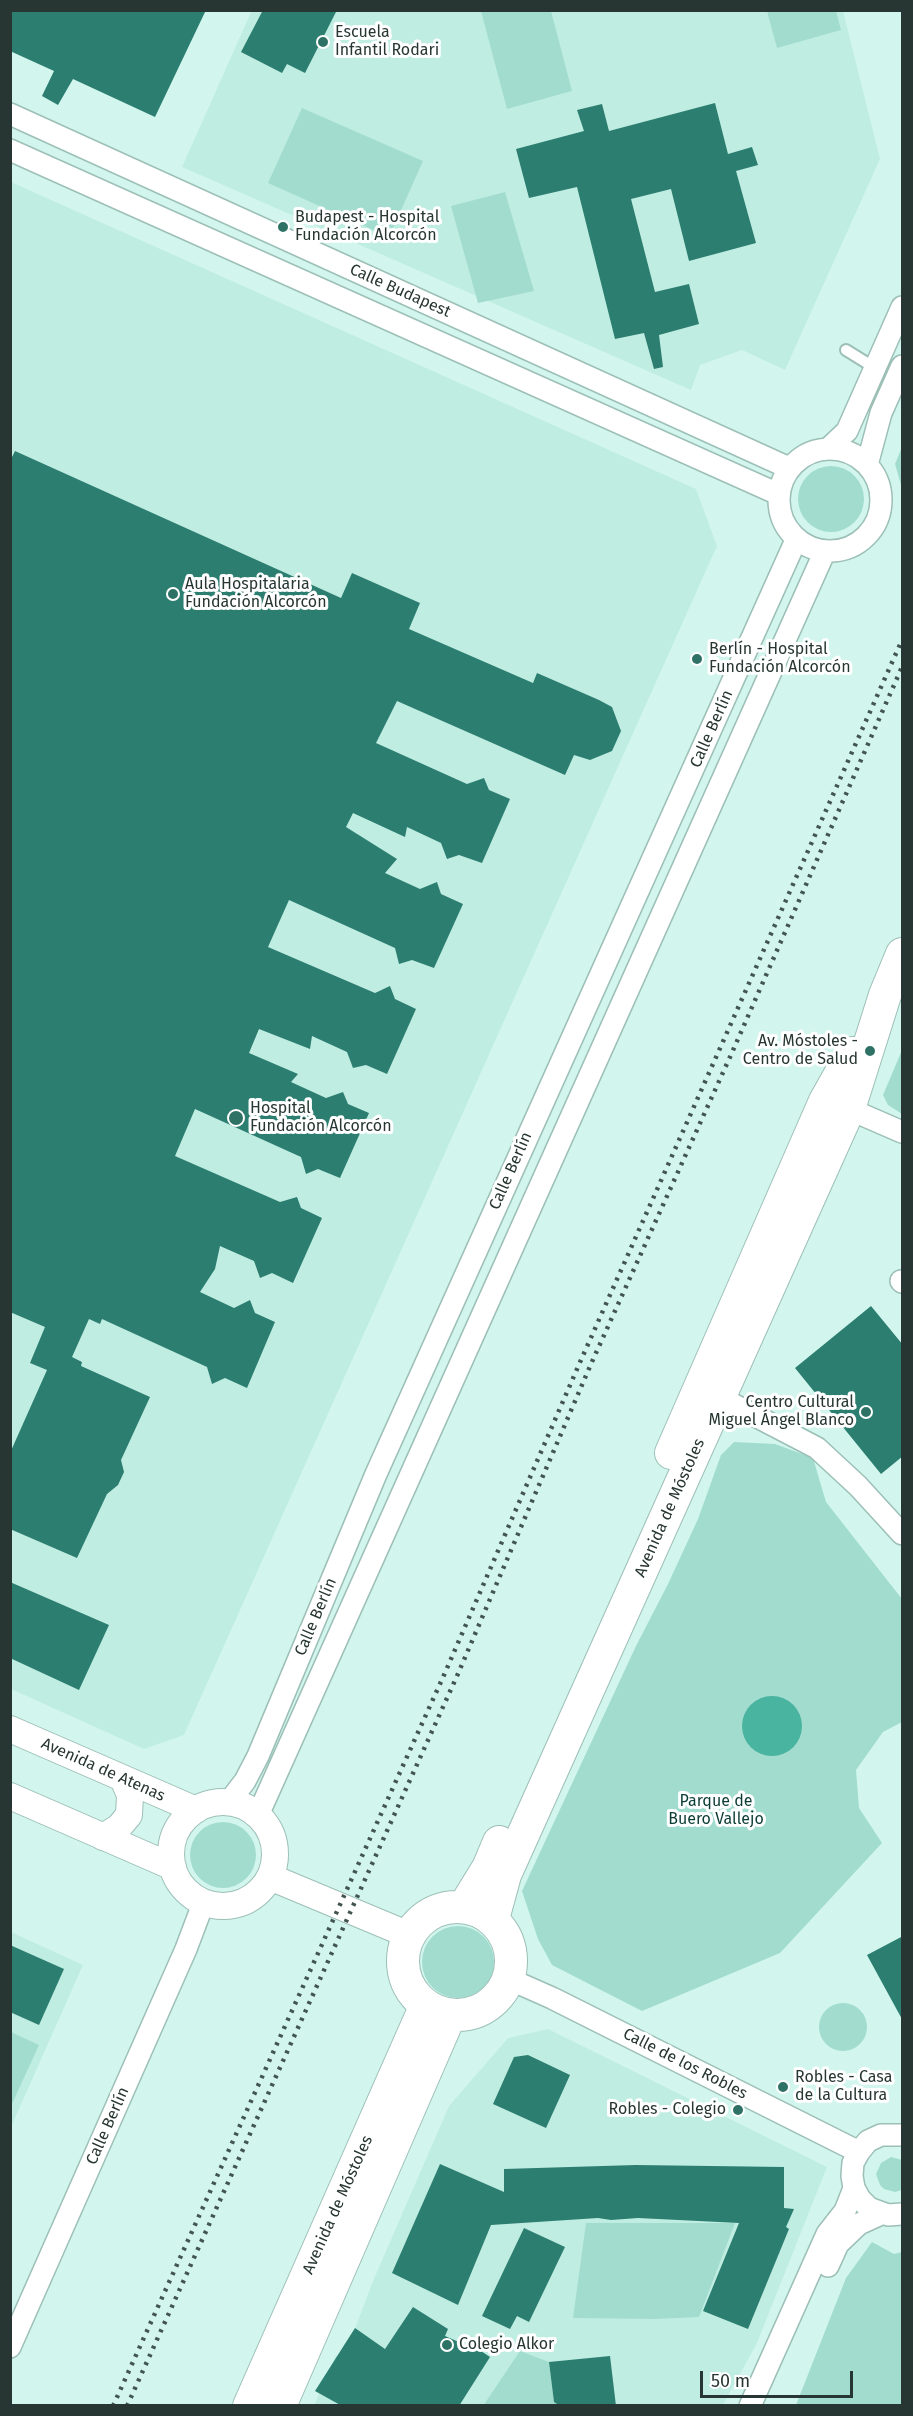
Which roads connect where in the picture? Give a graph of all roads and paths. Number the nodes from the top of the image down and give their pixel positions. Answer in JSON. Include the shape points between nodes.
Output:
{"nodes":[{"id":1,"x":10,"y":114,"type":"edge"},
{"id":2,"x":34,"y":124,"type":"junction"},
{"id":3,"x":72,"y":141,"type":"junction"},
{"id":4,"x":10,"y":150,"type":"edge"},
{"id":5,"x":42,"y":164,"type":"junction"},
{"id":6,"x":903,"y":307,"type":"edge"},
{"id":7,"x":846,"y":350,"type":"dead end"},
{"id":8,"x":903,"y":366,"type":"edge"},
{"id":9,"x":875,"y":368,"type":"junction"},
{"id":10,"x":828,"y":449,"type":"junction"},
{"id":11,"x":867,"y":465,"type":"junction"},
{"id":12,"x":789,"y":468,"type":"junction"},
{"id":13,"x":778,"y":494,"type":"junction"},
{"id":14,"x":796,"y":540,"type":"junction"},
{"id":15,"x":825,"y":551,"type":"junction"},
{"id":16,"x":903,"y":954,"type":"edge"},
{"id":17,"x":885,"y":995,"type":"junction"},
{"id":18,"x":849,"y":1109,"type":"junction"},
{"id":19,"x":903,"y":1132,"type":"edge"},
{"id":20,"x":720,"y":1397,"type":"junction"},
{"id":21,"x":903,"y":1534,"type":"edge"},
{"id":22,"x":10,"y":1729,"type":"edge"},
{"id":23,"x":123,"y":1779,"type":"junction"},
{"id":24,"x":10,"y":1796,"type":"edge"},
{"id":25,"x":228,"y":1803,"type":"junction"},
{"id":26,"x":196,"y":1810,"type":"junction"},
{"id":27,"x":258,"y":1815,"type":"junction"},
{"id":28,"x":103,"y":1837,"type":"junction"},
{"id":29,"x":173,"y":1867,"type":"junction"},
{"id":30,"x":270,"y":1877,"type":"junction"},
{"id":31,"x":203,"y":1904,"type":"junction"},
{"id":32,"x":464,"y":1907,"type":"junction"},
{"id":33,"x":493,"y":1919,"type":"junction"},
{"id":34,"x":409,"y":1935,"type":"junction"},
{"id":35,"x":509,"y":1979,"type":"junction"},
{"id":36,"x":438,"y":2010,"type":"junction"},
{"id":37,"x":903,"y":2135,"type":"edge"},
{"id":38,"x":859,"y":2152,"type":"junction"},
{"id":39,"x":854,"y":2188,"type":"junction"},
{"id":40,"x":881,"y":2214,"type":"junction"},
{"id":41,"x":903,"y":2214,"type":"edge"},
{"id":42,"x":10,"y":2347,"type":"edge"},
{"id":43,"x":249,"y":2406,"type":"edge"},
{"id":44,"x":280,"y":2406,"type":"edge"},
{"id":45,"x":750,"y":2406,"type":"edge"},
{"id":46,"x":763,"y":2406,"type":"edge"}],
"edges":[{"from":1,"to":2,"type":"street","name":"Calle Budapest"},
{"from":2,"to":3,"type":"street","name":"Calle Budapest"},
{"from":2,"to":5,"type":"street","via":[[40,137]]},
{"from":3,"to":5,"type":"street","via":[[56,147]]},
{"from":3,"to":12,"type":"street","name":"Calle Budapest"},
{"from":4,"to":5,"type":"street","name":"Calle Budapest"},
{"from":5,"to":13,"type":"street","name":"Calle Budapest"},
{"from":6,"to":9,"type":"street"},
{"from":7,"to":9,"type":"lane"},
{"from":8,"to":11,"type":"street","via":[[882,413]]},
{"from":9,"to":10,"type":"street","via":[[847,431]]},
{"from":10,"to":11,"type":"street","via":[[849,453]]},
{"from":10,"to":12,"type":"street","via":[[813,451]]},
{"from":11,"to":15,"type":"street","via":[[880,489],[879,516],[863,539],[852,547]]},
{"from":12,"to":13,"type":"street"},
{"from":13,"to":14,"type":"street","via":[[782,520]]},
{"from":14,"to":15,"type":"street"},
{"from":14,"to":25,"type":"street","name":"Calle Berlín","via":[[376,1474],[258,1756],[246,1781]]},
{"from":15,"to":27,"type":"street","name":"Calle Berlín"},
{"from":16,"to":17,"type":"main road","name":"Avenida de Móstoles"},
{"from":17,"to":18,"type":"main road","name":"Avenida de Móstoles"},
{"from":17,"to":32,"type":"main road","name":"Avenida de Móstoles","via":[[825,1101],[488,1868]]},
{"from":18,"to":19,"type":"street"},
{"from":18,"to":20,"type":"main road","name":"Avenida de Móstoles"},
{"from":20,"to":21,"type":"street","via":[[818,1448]]},
{"from":20,"to":33,"type":"main road","name":"Avenida de Móstoles","via":[[505,1875]]},
{"from":22,"to":23,"type":"street","name":"Avenida de Atenas"},
{"from":23,"to":26,"type":"street","name":"Avenida de Atenas"},
{"from":23,"to":28,"type":"street","via":[[130,1795],[129,1815]]},
{"from":24,"to":28,"type":"street"},
{"from":25,"to":26,"type":"street"},
{"from":25,"to":27,"type":"street"},
{"from":26,"to":29,"type":"street","via":[[175,1835]]},
{"from":27,"to":30,"type":"street","via":[[274,1844],[275,1861]]},
{"from":28,"to":29,"type":"street"},
{"from":29,"to":31,"type":"street","via":[[178,1880]]},
{"from":30,"to":31,"type":"street","via":[[261,1891],[247,1900],[231,1906]]},
{"from":30,"to":34,"type":"street"},
{"from":31,"to":42,"type":"street","name":"Calle Berlín"},
{"from":32,"to":33,"type":"main road"},
{"from":32,"to":34,"type":"main road","via":[[432,1912]]},
{"from":33,"to":35,"type":"main road","via":[[510,1947]]},
{"from":34,"to":36,"type":"main road","via":[[404,1950],[406,1981],[414,1994]]},
{"from":35,"to":36,"type":"main road","via":[[500,1996],[486,2007],[468,2014]]},
{"from":35,"to":38,"type":"street","name":"Calle de los Robles"},
{"from":36,"to":43,"type":"main road","name":"Avenida de Móstoles"},
{"from":36,"to":44,"type":"main road","name":"Avenida de Móstoles"},
{"from":37,"to":38,"type":"street","via":[[881,2135],[868,2141]]},
{"from":38,"to":39,"type":"street","via":[[853,2163]]},
{"from":39,"to":40,"type":"street","via":[[869,2208]]},
{"from":39,"to":45,"type":"street","via":[[845,2211],[827,2234]]},
{"from":40,"to":41,"type":"street"},
{"from":40,"to":46,"type":"street","via":[[859,2224],[838,2244]]}]}
